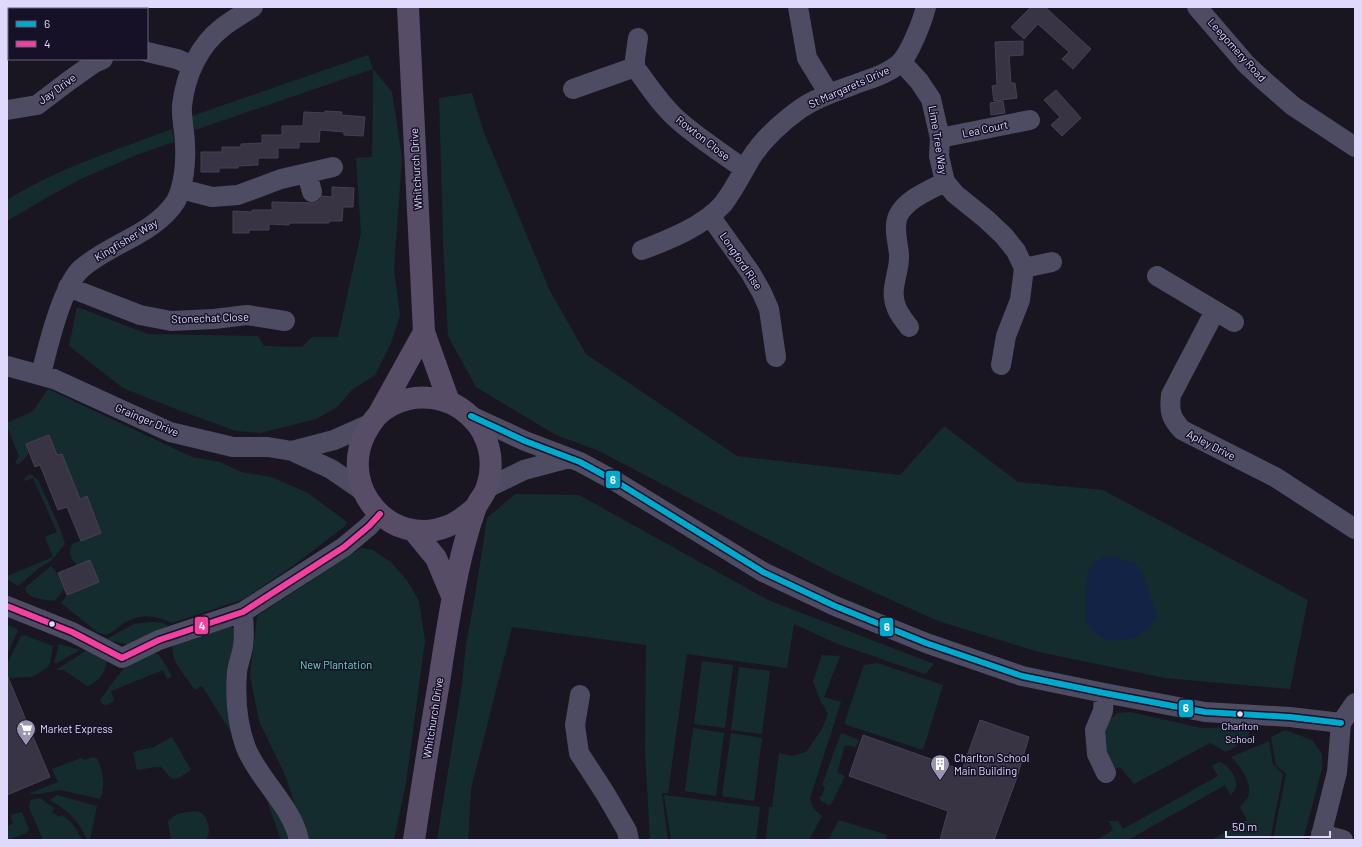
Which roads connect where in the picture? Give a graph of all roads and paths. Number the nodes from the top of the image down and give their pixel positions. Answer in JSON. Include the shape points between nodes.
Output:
{"nodes":[{"id":1,"x":253,"y":7,"type":"edge"},
{"id":2,"x":408,"y":7,"type":"edge"},
{"id":3,"x":798,"y":7,"type":"edge"},
{"id":4,"x":926,"y":7,"type":"edge"},
{"id":5,"x":1197,"y":7,"type":"edge"},
{"id":6,"x":638,"y":38,"type":"dead end"},
{"id":7,"x":148,"y":52,"type":"edge"},
{"id":8,"x":101,"y":60,"type":"edge"},
{"id":9,"x":900,"y":63,"type":"junction"},
{"id":10,"x":193,"y":66,"type":"junction"},
{"id":11,"x":635,"y":67,"type":"junction"},
{"id":12,"x":573,"y":89,"type":"dead end"},
{"id":13,"x":829,"y":94,"type":"junction"},
{"id":14,"x":7,"y":110,"type":"edge"},
{"id":15,"x":1030,"y":120,"type":"dead end"},
{"id":16,"x":940,"y":138,"type":"junction"},
{"id":17,"x":1355,"y":147,"type":"edge"},
{"id":18,"x":333,"y":167,"type":"dead end"},
{"id":19,"x":744,"y":169,"type":"junction"},
{"id":20,"x":945,"y":182,"type":"junction"},
{"id":21,"x":180,"y":189,"type":"junction"},
{"id":22,"x":710,"y":216,"type":"junction"},
{"id":23,"x":642,"y":250,"type":"dead end"},
{"id":24,"x":1052,"y":262,"type":"dead end"},
{"id":25,"x":1024,"y":268,"type":"junction"},
{"id":26,"x":1157,"y":276,"type":"dead end"},
{"id":27,"x":68,"y":287,"type":"junction"},
{"id":28,"x":1215,"y":312,"type":"junction"},
{"id":29,"x":284,"y":321,"type":"dead end"},
{"id":30,"x":1234,"y":322,"type":"dead end"},
{"id":31,"x":909,"y":327,"type":"dead end"},
{"id":32,"x":424,"y":332,"type":"junction"},
{"id":33,"x":776,"y":357,"type":"dead end"},
{"id":34,"x":1001,"y":365,"type":"dead end"},
{"id":35,"x":7,"y":366,"type":"edge"},
{"id":36,"x":41,"y":375,"type":"junction"},
{"id":37,"x":449,"y":402,"type":"junction"},
{"id":38,"x":471,"y":416,"type":"junction"},
{"id":39,"x":374,"y":419,"type":"junction"},
{"id":40,"x":292,"y":451,"type":"junction"},
{"id":41,"x":569,"y":458,"type":"junction"},
{"id":42,"x":487,"y":488,"type":"junction"},
{"id":43,"x":363,"y":490,"type":"junction"},
{"id":44,"x":476,"y":507,"type":"junction"},
{"id":45,"x":380,"y":514,"type":"junction"},
{"id":46,"x":1355,"y":529,"type":"edge"},
{"id":47,"x":413,"y":530,"type":"junction"},
{"id":48,"x":452,"y":596,"type":"junction"},
{"id":49,"x":7,"y":606,"type":"edge"},
{"id":50,"x":243,"y":612,"type":"junction"},
{"id":51,"x":1104,"y":693,"type":"junction"},
{"id":52,"x":580,"y":695,"type":"dead end"},
{"id":53,"x":1355,"y":703,"type":"edge"},
{"id":54,"x":1341,"y":723,"type":"junction"},
{"id":55,"x":1106,"y":773,"type":"dead end"},
{"id":56,"x":1320,"y":837,"type":"edge"},
{"id":57,"x":299,"y":840,"type":"edge"},
{"id":58,"x":414,"y":840,"type":"edge"},
{"id":59,"x":629,"y":840,"type":"edge"},
{"id":60,"x":1343,"y":840,"type":"edge"}],
"edges":[{"from":1,"to":10,"type":"street","name":"Kingfisher Way","via":[[222,28],[204,46]]},
{"from":2,"to":32,"type":"main road","name":"Whitchurch Drive"},
{"from":3,"to":13,"type":"street","via":[[807,58]]},
{"from":4,"to":9,"type":"street","via":[[912,45]]},
{"from":5,"to":17,"type":"street","name":"Leegomery Road","via":[[1262,79],[1293,106]]},
{"from":6,"to":11,"type":"street"},
{"from":7,"to":10,"type":"street","via":[[177,58]]},
{"from":8,"to":14,"type":"street","name":"Jay Drive","via":[[37,105]]},
{"from":9,"to":13,"type":"street","name":"St Margarets Drive","via":[[884,74]]},
{"from":9,"to":16,"type":"street","name":"Lime Tree Way","via":[[907,68],[931,99]]},
{"from":10,"to":21,"type":"street","name":"Kingfisher Way","via":[[182,106],[186,159]]},
{"from":11,"to":12,"type":"street"},
{"from":11,"to":19,"type":"street","name":"Rowton Close","via":[[677,119]]},
{"from":13,"to":19,"type":"street","name":"St Margarets Drive","via":[[779,124]]},
{"from":15,"to":16,"type":"street","name":"Lea Court"},
{"from":16,"to":20,"type":"street","name":"Lime Tree Way","via":[[939,156]]},
{"from":18,"to":21,"type":"street","via":[[309,182],[281,178],[238,195],[212,197]]},
{"from":19,"to":22,"type":"street","name":"St Margarets Drive","via":[[734,189]]},
{"from":20,"to":25,"type":"street","name":"Lime Tree Way","via":[[955,194],[1004,236],[1016,250]]},
{"from":20,"to":31,"type":"street","via":[[909,203],[899,215],[895,226],[899,257],[894,287],[896,306]]},
{"from":21,"to":27,"type":"street","name":"Kingfisher Way","via":[[176,200],[161,219],[92,260],[80,270]]},
{"from":22,"to":23,"type":"street","name":"St Margarets Drive","via":[[674,237]]},
{"from":22,"to":33,"type":"street","name":"Longford Rise","via":[[762,293],[769,309]]},
{"from":24,"to":25,"type":"street"},
{"from":25,"to":34,"type":"street","via":[[1020,300],[1006,336]]},
{"from":26,"to":28,"type":"street"},
{"from":27,"to":29,"type":"street","name":"Stonechat Close","via":[[140,315],[171,321],[247,315]]},
{"from":27,"to":36,"type":"street","name":"Kingfisher Way"},
{"from":28,"to":30,"type":"street"},
{"from":28,"to":46,"type":"street","name":"Apley Drive","via":[[1171,395],[1170,409],[1174,421],[1182,430],[1275,477]]},
{"from":32,"to":37,"type":"main road","name":"Whitchurch Drive"},
{"from":32,"to":39,"type":"main road","name":"Whitchurch Drive"},
{"from":35,"to":36,"type":"street","name":"Grainger Drive"},
{"from":36,"to":40,"type":"street","name":"Grainger Drive","via":[[170,432],[233,447],[268,447]]},
{"from":37,"to":38,"type":"main road","name":"Whitchurch Drive"},
{"from":37,"to":39,"type":"main road","name":"Whitchurch Drive","via":[[434,398],[412,398],[390,406]]},
{"from":38,"to":41,"type":"street"},
{"from":38,"to":42,"type":"main road","name":"Whitchurch Drive","via":[[483,432],[490,450],[491,469]]},
{"from":39,"to":40,"type":"street","name":"Grainger Drive","via":[[334,440]]},
{"from":39,"to":43,"type":"main road","name":"Whitchurch Drive","via":[[360,444],[357,468]]},
{"from":40,"to":43,"type":"street","name":"Grainger Drive","via":[[331,470]]},
{"from":41,"to":42,"type":"street","via":[[524,470]]},
{"from":41,"to":51,"type":"street","via":[[615,480],[764,572],[835,606],[926,643],[1022,676]]},
{"from":42,"to":44,"type":"main road","name":"Whitchurch Drive"},
{"from":43,"to":45,"type":"main road","name":"Whitchurch Drive"},
{"from":44,"to":47,"type":"main road","name":"Whitchurch Drive","via":[[463,519],[447,527],[430,531]]},
{"from":44,"to":48,"type":"main road","name":"Whitchurch Drive"},
{"from":45,"to":47,"type":"main road","name":"Whitchurch Drive","via":[[395,524]]},
{"from":45,"to":50,"type":"street","via":[[344,547]]},
{"from":47,"to":48,"type":"main road","via":[[436,558]]},
{"from":48,"to":58,"type":"main road","name":"Whitchurch Drive"},
{"from":49,"to":50,"type":"street","via":[[72,632],[122,658],[159,640]]},
{"from":50,"to":57,"type":"street","via":[[243,646],[239,659],[236,693],[240,727],[253,763],[290,818]]},
{"from":51,"to":54,"type":"street","via":[[1205,712]]},
{"from":51,"to":55,"type":"street","via":[[1103,711],[1095,730],[1097,754]]},
{"from":52,"to":59,"type":"street","via":[[574,725],[579,753],[627,831]]},
{"from":53,"to":54,"type":"street"},
{"from":54,"to":56,"type":"street","via":[[1337,772]]},
{"from":56,"to":60,"type":"street"}]}
